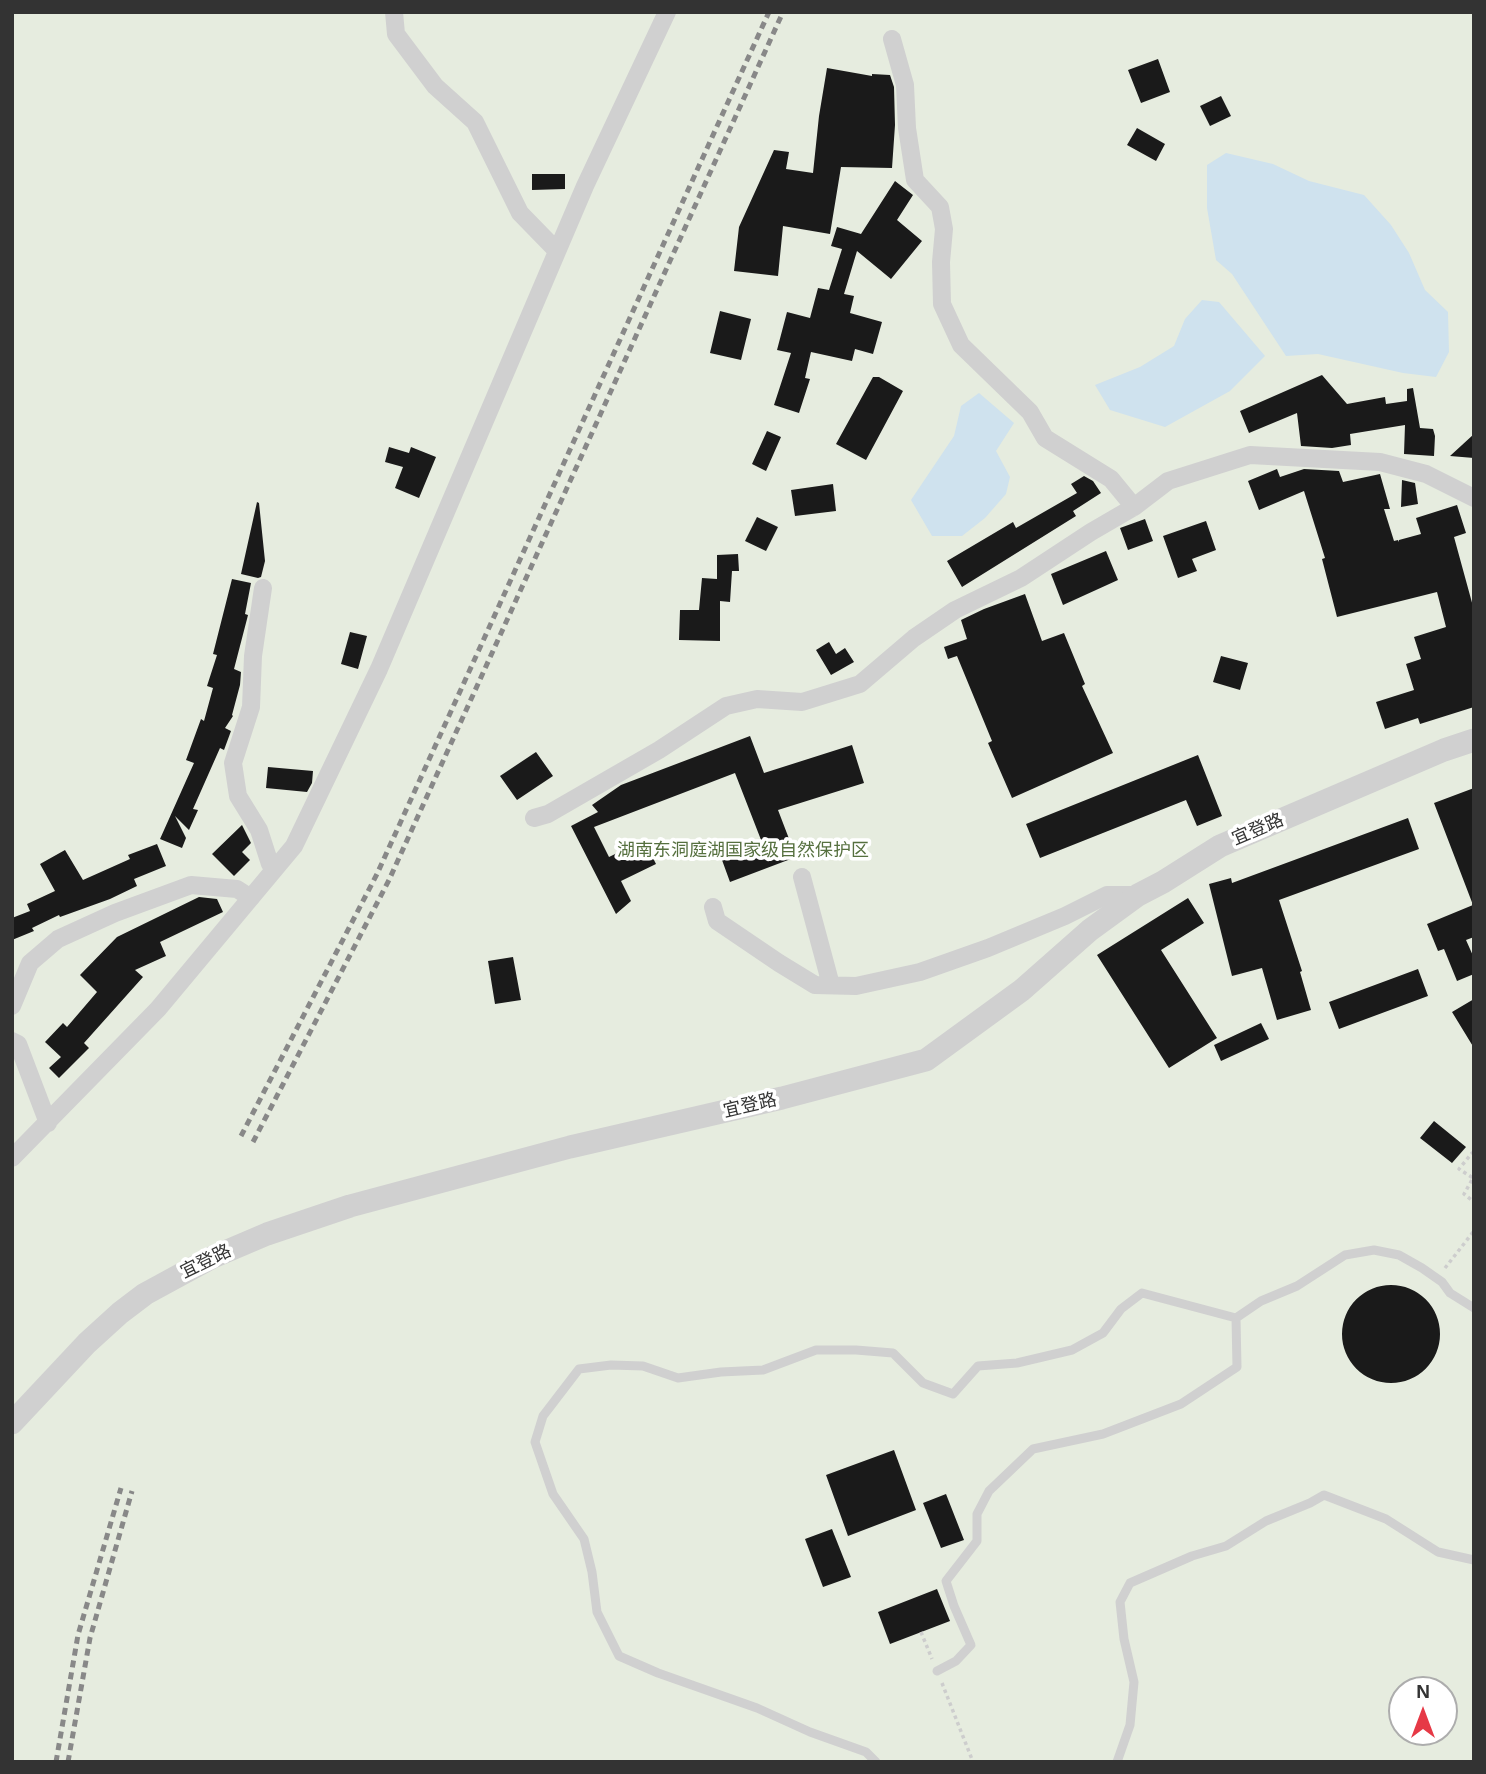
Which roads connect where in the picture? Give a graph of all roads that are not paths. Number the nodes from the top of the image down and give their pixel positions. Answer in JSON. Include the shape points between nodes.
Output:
{"nodes":[{"id":1,"x":394,"y":12,"type":"edge"},
{"id":2,"x":667,"y":12,"type":"edge"},
{"id":3,"x":892,"y":38,"type":"dead end"},
{"id":4,"x":557,"y":251,"type":"junction"},
{"id":5,"x":1474,"y":498,"type":"edge"},
{"id":6,"x":1134,"y":507,"type":"junction"},
{"id":7,"x":263,"y":588,"type":"dead end"},
{"id":8,"x":1474,"y":740,"type":"edge"},
{"id":9,"x":534,"y":818,"type":"dead end"},
{"id":10,"x":270,"y":864,"type":"dead end"},
{"id":11,"x":802,"y":877,"type":"dead end"},
{"id":12,"x":1138,"y":895,"type":"junction"},
{"id":13,"x":251,"y":898,"type":"junction"},
{"id":14,"x":713,"y":907,"type":"dead end"},
{"id":15,"x":831,"y":985,"type":"junction"},
{"id":16,"x":12,"y":1006,"type":"edge"},
{"id":17,"x":12,"y":1041,"type":"edge"},
{"id":18,"x":48,"y":1123,"type":"junction"},
{"id":19,"x":12,"y":1157,"type":"edge"},
{"id":20,"x":1474,"y":1308,"type":"edge"},
{"id":21,"x":1236,"y":1318,"type":"junction"},
{"id":22,"x":12,"y":1423,"type":"edge"},
{"id":23,"x":1474,"y":1560,"type":"edge"},
{"id":24,"x":937,"y":1671,"type":"road end"},
{"id":25,"x":876,"y":1762,"type":"edge"},
{"id":26,"x":1117,"y":1762,"type":"edge"}],
"edges":[{"from":1,"to":4,"type":"street","via":[[396,34],[435,86],[475,122],[520,213]]},
{"from":2,"to":4,"type":"street"},
{"from":3,"to":6,"type":"street","via":[[905,85],[915,180],[940,207],[944,229],[942,304],[961,345],[1030,412],[1045,438],[1111,479]]},
{"from":4,"to":13,"type":"street","via":[[367,694],[294,846]]},
{"from":5,"to":6,"type":"street","via":[[1426,474],[1380,462],[1250,455],[1168,481]]},
{"from":6,"to":9,"type":"street","via":[[1021,578],[955,610],[860,684],[802,702],[757,699],[726,706],[648,756]]},
{"from":7,"to":10,"type":"street","via":[[251,707],[233,763],[238,796],[259,830]]},
{"from":8,"to":12,"type":"street","name":"宜登路","via":[[1220,846]]},
{"from":11,"to":15,"type":"street"},
{"from":12,"to":15,"type":"street","via":[[1107,895],[988,948],[920,972],[856,986]]},
{"from":12,"to":22,"type":"street","name":"宜登路","via":[[1022,990],[926,1060],[350,1206],[213,1257],[153,1289],[120,1313]]},
{"from":13,"to":16,"type":"street","via":[[237,889],[191,885],[115,912],[58,939],[30,963]]},
{"from":13,"to":18,"type":"street","via":[[158,1009]]},
{"from":14,"to":15,"type":"street","via":[[717,921],[779,963],[815,985]]},
{"from":17,"to":18,"type":"street","via":[[18,1044]]},
{"from":18,"to":19,"type":"street"},
{"from":20,"to":21,"type":"lane","via":[[1399,1255],[1374,1250],[1345,1255]]},
{"from":21,"to":24,"type":"lane","via":[[1237,1367],[1181,1404],[1102,1434],[1033,1449],[989,1491],[977,1514],[977,1541],[946,1581],[971,1645],[956,1661]]},
{"from":21,"to":25,"type":"lane","via":[[1142,1293],[1121,1309],[1102,1333],[1072,1350],[1017,1363],[978,1366],[953,1394],[923,1383],[893,1353],[856,1349],[816,1350],[763,1370],[678,1378],[643,1366],[579,1369],[542,1416],[535,1442],[553,1494],[584,1539],[597,1612],[619,1656],[866,1752]]},
{"from":23,"to":26,"type":"lane","via":[[1438,1552],[1386,1520],[1324,1495],[1266,1521],[1226,1546],[1130,1583],[1119,1602],[1134,1682],[1130,1725]]}]}
